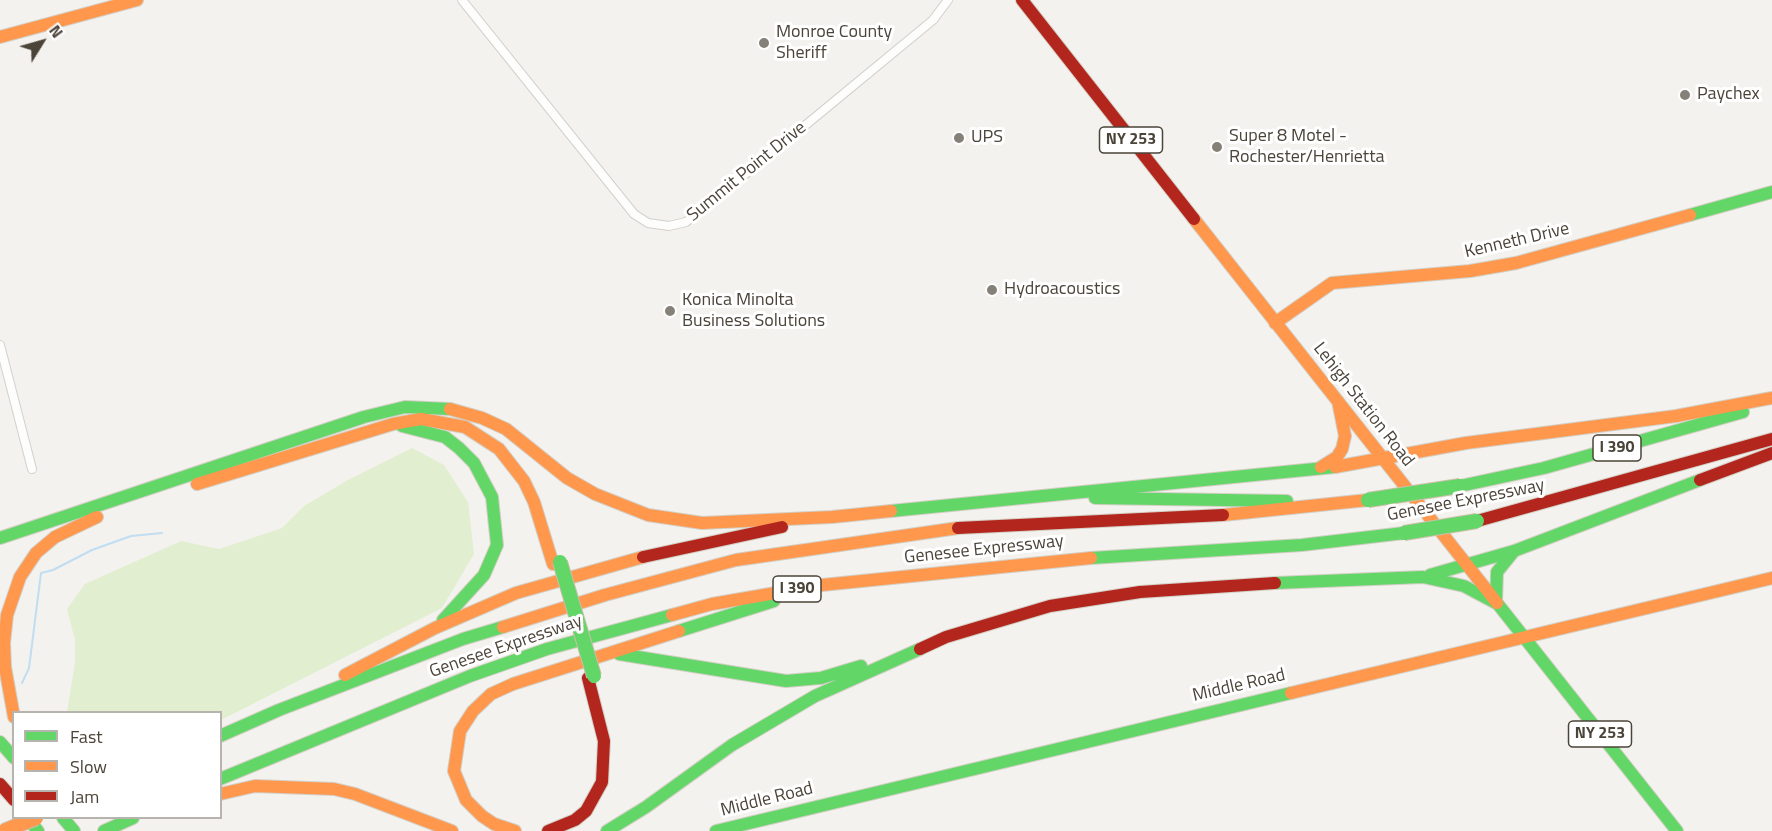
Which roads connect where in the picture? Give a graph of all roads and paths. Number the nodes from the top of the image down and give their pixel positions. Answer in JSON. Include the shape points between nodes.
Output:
{"nodes":[{"id":1,"x":137,"y":0,"type":"edge"},
{"id":2,"x":462,"y":0,"type":"edge"},
{"id":3,"x":948,"y":0,"type":"edge"},
{"id":4,"x":1022,"y":0,"type":"edge"},
{"id":5,"x":0,"y":37,"type":"edge"},
{"id":6,"x":1772,"y":192,"type":"edge"},
{"id":7,"x":1275,"y":322,"type":"junction"},
{"id":8,"x":0,"y":345,"type":"edge"},
{"id":9,"x":1772,"y":398,"type":"edge"},
{"id":10,"x":1338,"y":401,"type":"junction"},
{"id":11,"x":1772,"y":404,"type":"edge"},
{"id":12,"x":380,"y":413,"type":"junction"},
{"id":13,"x":393,"y":424,"type":"junction"},
{"id":14,"x":1772,"y":439,"type":"edge"},
{"id":15,"x":1772,"y":453,"type":"edge"},
{"id":16,"x":1384,"y":460,"type":"junction"},
{"id":17,"x":32,"y":469,"type":"dead end"},
{"id":18,"x":1315,"y":470,"type":"junction"},
{"id":19,"x":1025,"y":497,"type":"junction"},
{"id":20,"x":1338,"y":502,"type":"junction"},
{"id":21,"x":97,"y":517,"type":"junction"},
{"id":22,"x":832,"y":517,"type":"junction"},
{"id":23,"x":1,"y":540,"type":"edge"},
{"id":24,"x":1514,"y":551,"type":"junction"},
{"id":25,"x":557,"y":563,"type":"junction"},
{"id":26,"x":1467,"y":565,"type":"junction"},
{"id":27,"x":1423,"y":577,"type":"junction"},
{"id":28,"x":1772,"y":578,"type":"edge"},
{"id":29,"x":822,"y":585,"type":"junction"},
{"id":30,"x":1496,"y":603,"type":"junction"},
{"id":31,"x":435,"y":628,"type":"junction"},
{"id":32,"x":1523,"y":637,"type":"junction"},
{"id":33,"x":909,"y":652,"type":"junction"},
{"id":34,"x":613,"y":653,"type":"junction"},
{"id":35,"x":591,"y":677,"type":"junction"},
{"id":36,"x":279,"y":710,"type":"junction"},
{"id":37,"x":13,"y":711,"type":"edge"},
{"id":38,"x":222,"y":735,"type":"edge"},
{"id":39,"x":0,"y":742,"type":"edge"},
{"id":40,"x":12,"y":756,"type":"edge"},
{"id":41,"x":222,"y":778,"type":"edge"},
{"id":42,"x":0,"y":784,"type":"edge"},
{"id":43,"x":222,"y":794,"type":"edge"},
{"id":44,"x":363,"y":797,"type":"junction"},
{"id":45,"x":12,"y":798,"type":"edge"},
{"id":46,"x":28,"y":819,"type":"edge"},
{"id":47,"x":34,"y":819,"type":"edge"},
{"id":48,"x":128,"y":820,"type":"edge"},
{"id":49,"x":105,"y":830,"type":"edge"},
{"id":50,"x":4,"y":831,"type":"edge"},
{"id":51,"x":38,"y":831,"type":"edge"},
{"id":52,"x":427,"y":831,"type":"edge"},
{"id":53,"x":452,"y":831,"type":"edge"},
{"id":54,"x":515,"y":831,"type":"edge"},
{"id":55,"x":548,"y":831,"type":"edge"},
{"id":56,"x":572,"y":831,"type":"edge"},
{"id":57,"x":607,"y":831,"type":"edge"},
{"id":58,"x":716,"y":831,"type":"edge"},
{"id":59,"x":1677,"y":831,"type":"edge"}],
"edges":[{"from":1,"to":5,"type":"main road"},
{"from":2,"to":3,"type":"street","name":"Summit Point Drive","via":[[634,214],[648,223],[669,226],[687,222],[933,20]]},
{"from":4,"to":7,"type":"main road","name":"Lehigh Station Road","number":"NY 253"},
{"from":6,"to":7,"type":"main road","name":"Kenneth Drive","via":[[1516,263],[1332,283]]},
{"from":7,"to":10,"type":"main road","name":"Lehigh Station Road","number":"NY 253"},
{"from":8,"to":17,"type":"street"},
{"from":9,"to":16,"type":"main road","via":[[1676,416],[1466,443]]},
{"from":10,"to":16,"type":"main road","name":"Lehigh Station Road","number":"NY 253"},
{"from":10,"to":18,"type":"main road","via":[[1345,436],[1342,449],[1337,457]]},
{"from":11,"to":20,"type":"main road","name":"Genesee Expressway","number":"I 390","bridge":true,"via":[[1554,465],[1460,486]]},
{"from":12,"to":22,"type":"main road","via":[[429,406],[482,418],[506,429],[567,478],[621,506],[648,515],[702,523]]},
{"from":12,"to":23,"type":"main road"},
{"from":12,"to":25,"type":"main road","via":[[429,410],[449,414],[468,420],[503,443],[531,477]]},
{"from":13,"to":21,"type":"main road"},
{"from":13,"to":25,"type":"main road","via":[[421,419],[465,427],[499,449],[524,481]]},
{"from":13,"to":31,"type":"main road","via":[[445,437],[474,463],[492,497],[497,545],[491,560],[461,604]]},
{"from":14,"to":29,"type":"main road","name":"Genesee Expressway","number":"I 390","bridge":true,"via":[[1527,509],[1404,533],[1063,560]]},
{"from":15,"to":24,"type":"main road"},
{"from":16,"to":18,"type":"main road"},
{"from":16,"to":26,"type":"main road","name":"Lehigh Station Road","number":"NY 253"},
{"from":18,"to":19,"type":"main road"},
{"from":19,"to":20,"type":"main road"},
{"from":19,"to":22,"type":"main road"},
{"from":20,"to":36,"type":"main road","name":"Genesee Expressway","number":"I 390","via":[[1250,514],[952,528],[736,560],[463,639]]},
{"from":21,"to":23,"type":"main road"},
{"from":21,"to":37,"type":"main road","via":[[55,537],[36,553],[20,577],[7,615],[4,643]]},
{"from":22,"to":31,"type":"main road","via":[[672,549],[516,592]]},
{"from":24,"to":26,"type":"main road"},
{"from":24,"to":30,"type":"main road","via":[[1497,572]]},
{"from":25,"to":35,"type":"main road","bridge":true},
{"from":26,"to":27,"type":"main road"},
{"from":26,"to":30,"type":"main road","name":"Lehigh Station Road","number":"NY 253"},
{"from":27,"to":30,"type":"main road","via":[[1464,586]]},
{"from":27,"to":33,"type":"main road","via":[[1140,592],[1050,606]]},
{"from":28,"to":32,"type":"main road","name":"Middle Road"},
{"from":29,"to":34,"type":"main road"},
{"from":29,"to":41,"type":"main road","name":"Genesee Expressway","number":"I 390","via":[[712,604],[547,649],[470,676]]},
{"from":30,"to":32,"type":"main road","name":"Lehigh Station Road","number":"NY 253"},
{"from":31,"to":36,"type":"main road"},
{"from":32,"to":58,"type":"main road","name":"Middle Road"},
{"from":32,"to":59,"type":"main road","name":"Lehigh Station Road","number":"NY 253"},
{"from":33,"to":34,"type":"main road","via":[[821,678],[786,681]]},
{"from":33,"to":57,"type":"main road","via":[[815,696],[752,733]]},
{"from":34,"to":54,"type":"main road","via":[[491,694],[460,731],[454,771],[466,800],[494,824]]},
{"from":35,"to":55,"type":"main road","via":[[604,741],[602,782],[586,811]]},
{"from":35,"to":56,"type":"main road","via":[[613,743],[612,779],[598,808]]},
{"from":36,"to":38,"type":"main road","name":"Genesee Expressway","number":"I 390"},
{"from":39,"to":40,"type":"main road"},
{"from":42,"to":45,"type":"main road"},
{"from":43,"to":44,"type":"main road","via":[[255,786],[308,786]]},
{"from":44,"to":52,"type":"main road"},
{"from":44,"to":53,"type":"main road"},
{"from":46,"to":51,"type":"main road"},
{"from":47,"to":50,"type":"main road","bridge":true},
{"from":48,"to":49,"type":"main road"}]}
